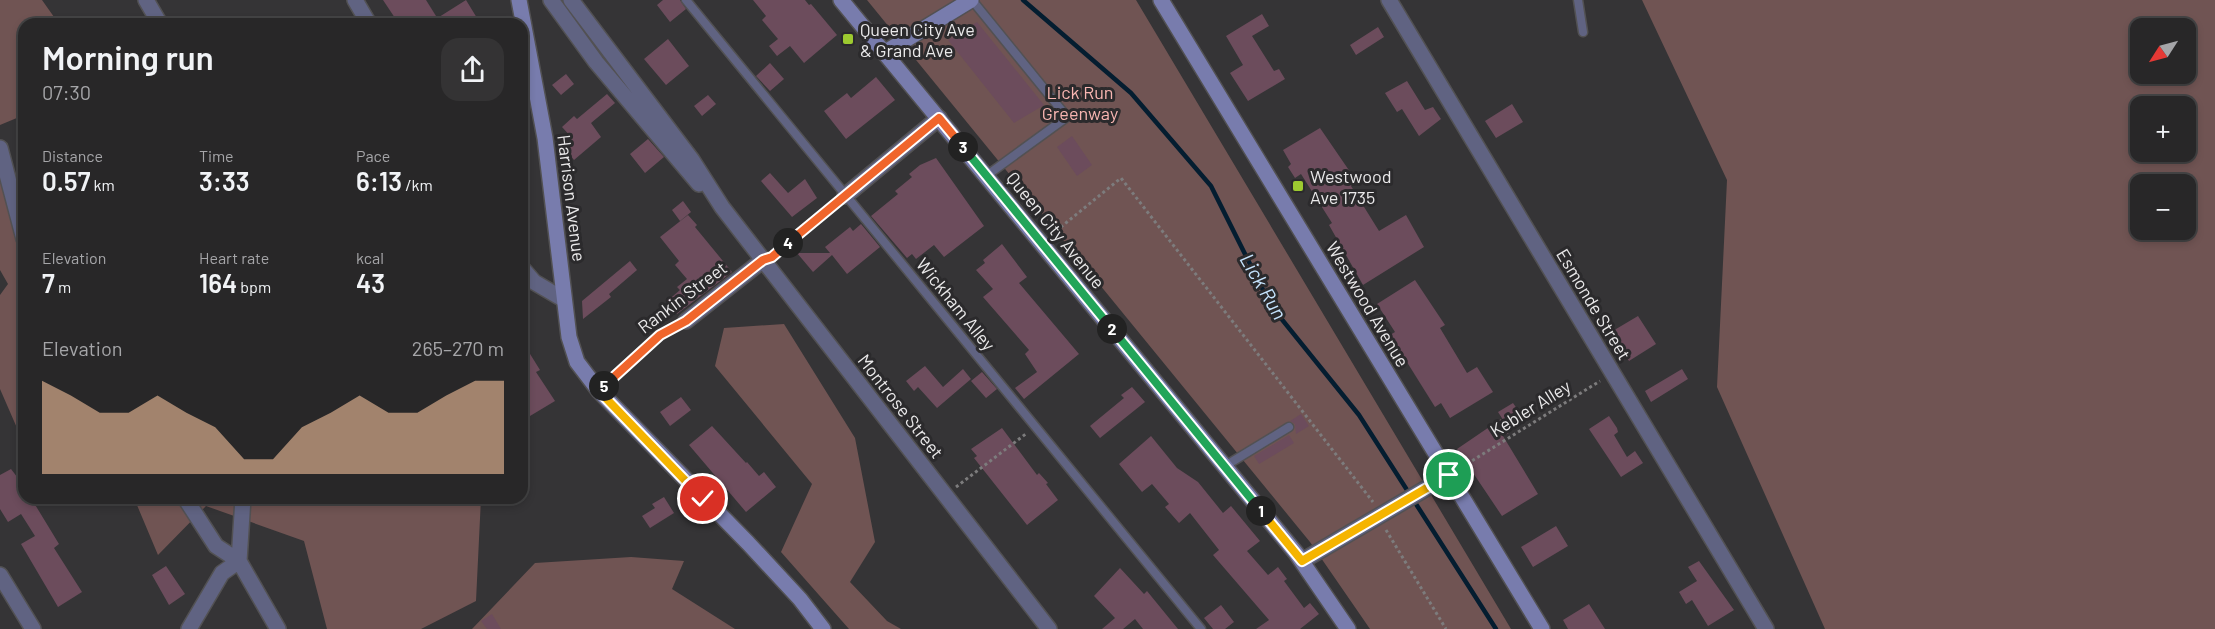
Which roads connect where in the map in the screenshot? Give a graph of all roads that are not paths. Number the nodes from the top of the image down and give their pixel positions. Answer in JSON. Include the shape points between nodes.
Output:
{"nodes":[{"id":1,"x":146,"y":0,"type":"edge"},
{"id":2,"x":354,"y":0,"type":"edge"},
{"id":3,"x":519,"y":0,"type":"edge"},
{"id":4,"x":551,"y":0,"type":"edge"},
{"id":5,"x":571,"y":0,"type":"edge"},
{"id":6,"x":686,"y":0,"type":"edge"},
{"id":7,"x":841,"y":0,"type":"edge"},
{"id":8,"x":972,"y":0,"type":"edge"},
{"id":9,"x":1161,"y":0,"type":"edge"},
{"id":10,"x":1389,"y":0,"type":"edge"},
{"id":11,"x":1578,"y":0,"type":"edge"},
{"id":12,"x":156,"y":18,"type":"edge"},
{"id":13,"x":365,"y":18,"type":"edge"},
{"id":14,"x":522,"y":18,"type":"edge"},
{"id":15,"x":1584,"y":32,"type":"dead end"},
{"id":16,"x":528,"y":48,"type":"edge"},
{"id":17,"x":884,"y":53,"type":"junction"},
{"id":18,"x":939,"y":118,"type":"junction"},
{"id":19,"x":0,"y":148,"type":"edge"},
{"id":20,"x":986,"y":176,"type":"junction"},
{"id":21,"x":845,"y":196,"type":"junction"},
{"id":22,"x":722,"y":207,"type":"junction"},
{"id":23,"x":18,"y":216,"type":"edge"},
{"id":24,"x":795,"y":237,"type":"road end"},
{"id":25,"x":763,"y":260,"type":"junction"},
{"id":26,"x":528,"y":275,"type":"edge"},
{"id":27,"x":563,"y":299,"type":"junction"},
{"id":28,"x":686,"y":321,"type":"road end"},
{"id":29,"x":1289,"y":427,"type":"dead end"},
{"id":30,"x":1225,"y":466,"type":"junction"},
{"id":31,"x":1455,"y":471,"type":"junction"},
{"id":32,"x":189,"y":504,"type":"edge"},
{"id":33,"x":243,"y":504,"type":"edge"},
{"id":34,"x":239,"y":561,"type":"junction"},
{"id":35,"x":1302,"y":561,"type":"junction"},
{"id":36,"x":0,"y":575,"type":"edge"},
{"id":37,"x":33,"y":629,"type":"edge"},
{"id":38,"x":189,"y":629,"type":"edge"},
{"id":39,"x":278,"y":629,"type":"edge"},
{"id":40,"x":824,"y":629,"type":"edge"},
{"id":41,"x":1049,"y":629,"type":"edge"},
{"id":42,"x":1201,"y":629,"type":"edge"},
{"id":43,"x":1348,"y":629,"type":"edge"},
{"id":44,"x":1542,"y":629,"type":"edge"},
{"id":45,"x":1766,"y":629,"type":"edge"}],
"edges":[{"from":1,"to":12,"type":"street"},
{"from":2,"to":13,"type":"street"},
{"from":3,"to":14,"type":"main road","name":"Harrison Avenue"},
{"from":4,"to":22,"type":"street","name":"Montrose Street","via":[[578,40],[660,141]]},
{"from":5,"to":22,"type":"street","name":"Montrose Street","via":[[692,160]]},
{"from":6,"to":21,"type":"lane","name":"Wickham Alley"},
{"from":7,"to":17,"type":"main road","name":"Queen City Avenue"},
{"from":8,"to":17,"type":"main road"},
{"from":8,"to":20,"type":"lane","via":[[1067,117]]},
{"from":9,"to":31,"type":"main road","name":"Westwood Avenue"},
{"from":10,"to":45,"type":"street","name":"Esmonde Street"},
{"from":11,"to":15,"type":"lane"},
{"from":16,"to":27,"type":"main road","name":"Harrison Avenue","via":[[545,138]]},
{"from":17,"to":18,"type":"main road","name":"Queen City Avenue"},
{"from":18,"to":20,"type":"main road","name":"Queen City Avenue"},
{"from":18,"to":21,"type":"street"},
{"from":19,"to":23,"type":"street"},
{"from":20,"to":30,"type":"main road","name":"Queen City Avenue"},
{"from":21,"to":24,"type":"lane"},
{"from":21,"to":42,"type":"lane","name":"Wickham Alley"},
{"from":22,"to":25,"type":"street","name":"Montrose Street"},
{"from":25,"to":28,"type":"street","name":"Rankin Street"},
{"from":25,"to":41,"type":"street","name":"Montrose Street"},
{"from":26,"to":27,"type":"street"},
{"from":27,"to":40,"type":"main road","name":"Harrison Avenue","via":[[571,348],[599,391],[748,543]]},
{"from":29,"to":30,"type":"lane"},
{"from":30,"to":35,"type":"main road","name":"Queen City Avenue"},
{"from":31,"to":35,"type":"street"},
{"from":31,"to":44,"type":"main road","name":"Westwood Avenue"},
{"from":32,"to":34,"type":"street","via":[[216,546]]},
{"from":33,"to":34,"type":"street"},
{"from":34,"to":38,"type":"street","via":[[222,573]]},
{"from":34,"to":39,"type":"street"},
{"from":35,"to":43,"type":"main road","name":"Queen City Avenue"},
{"from":36,"to":37,"type":"street"}]}
